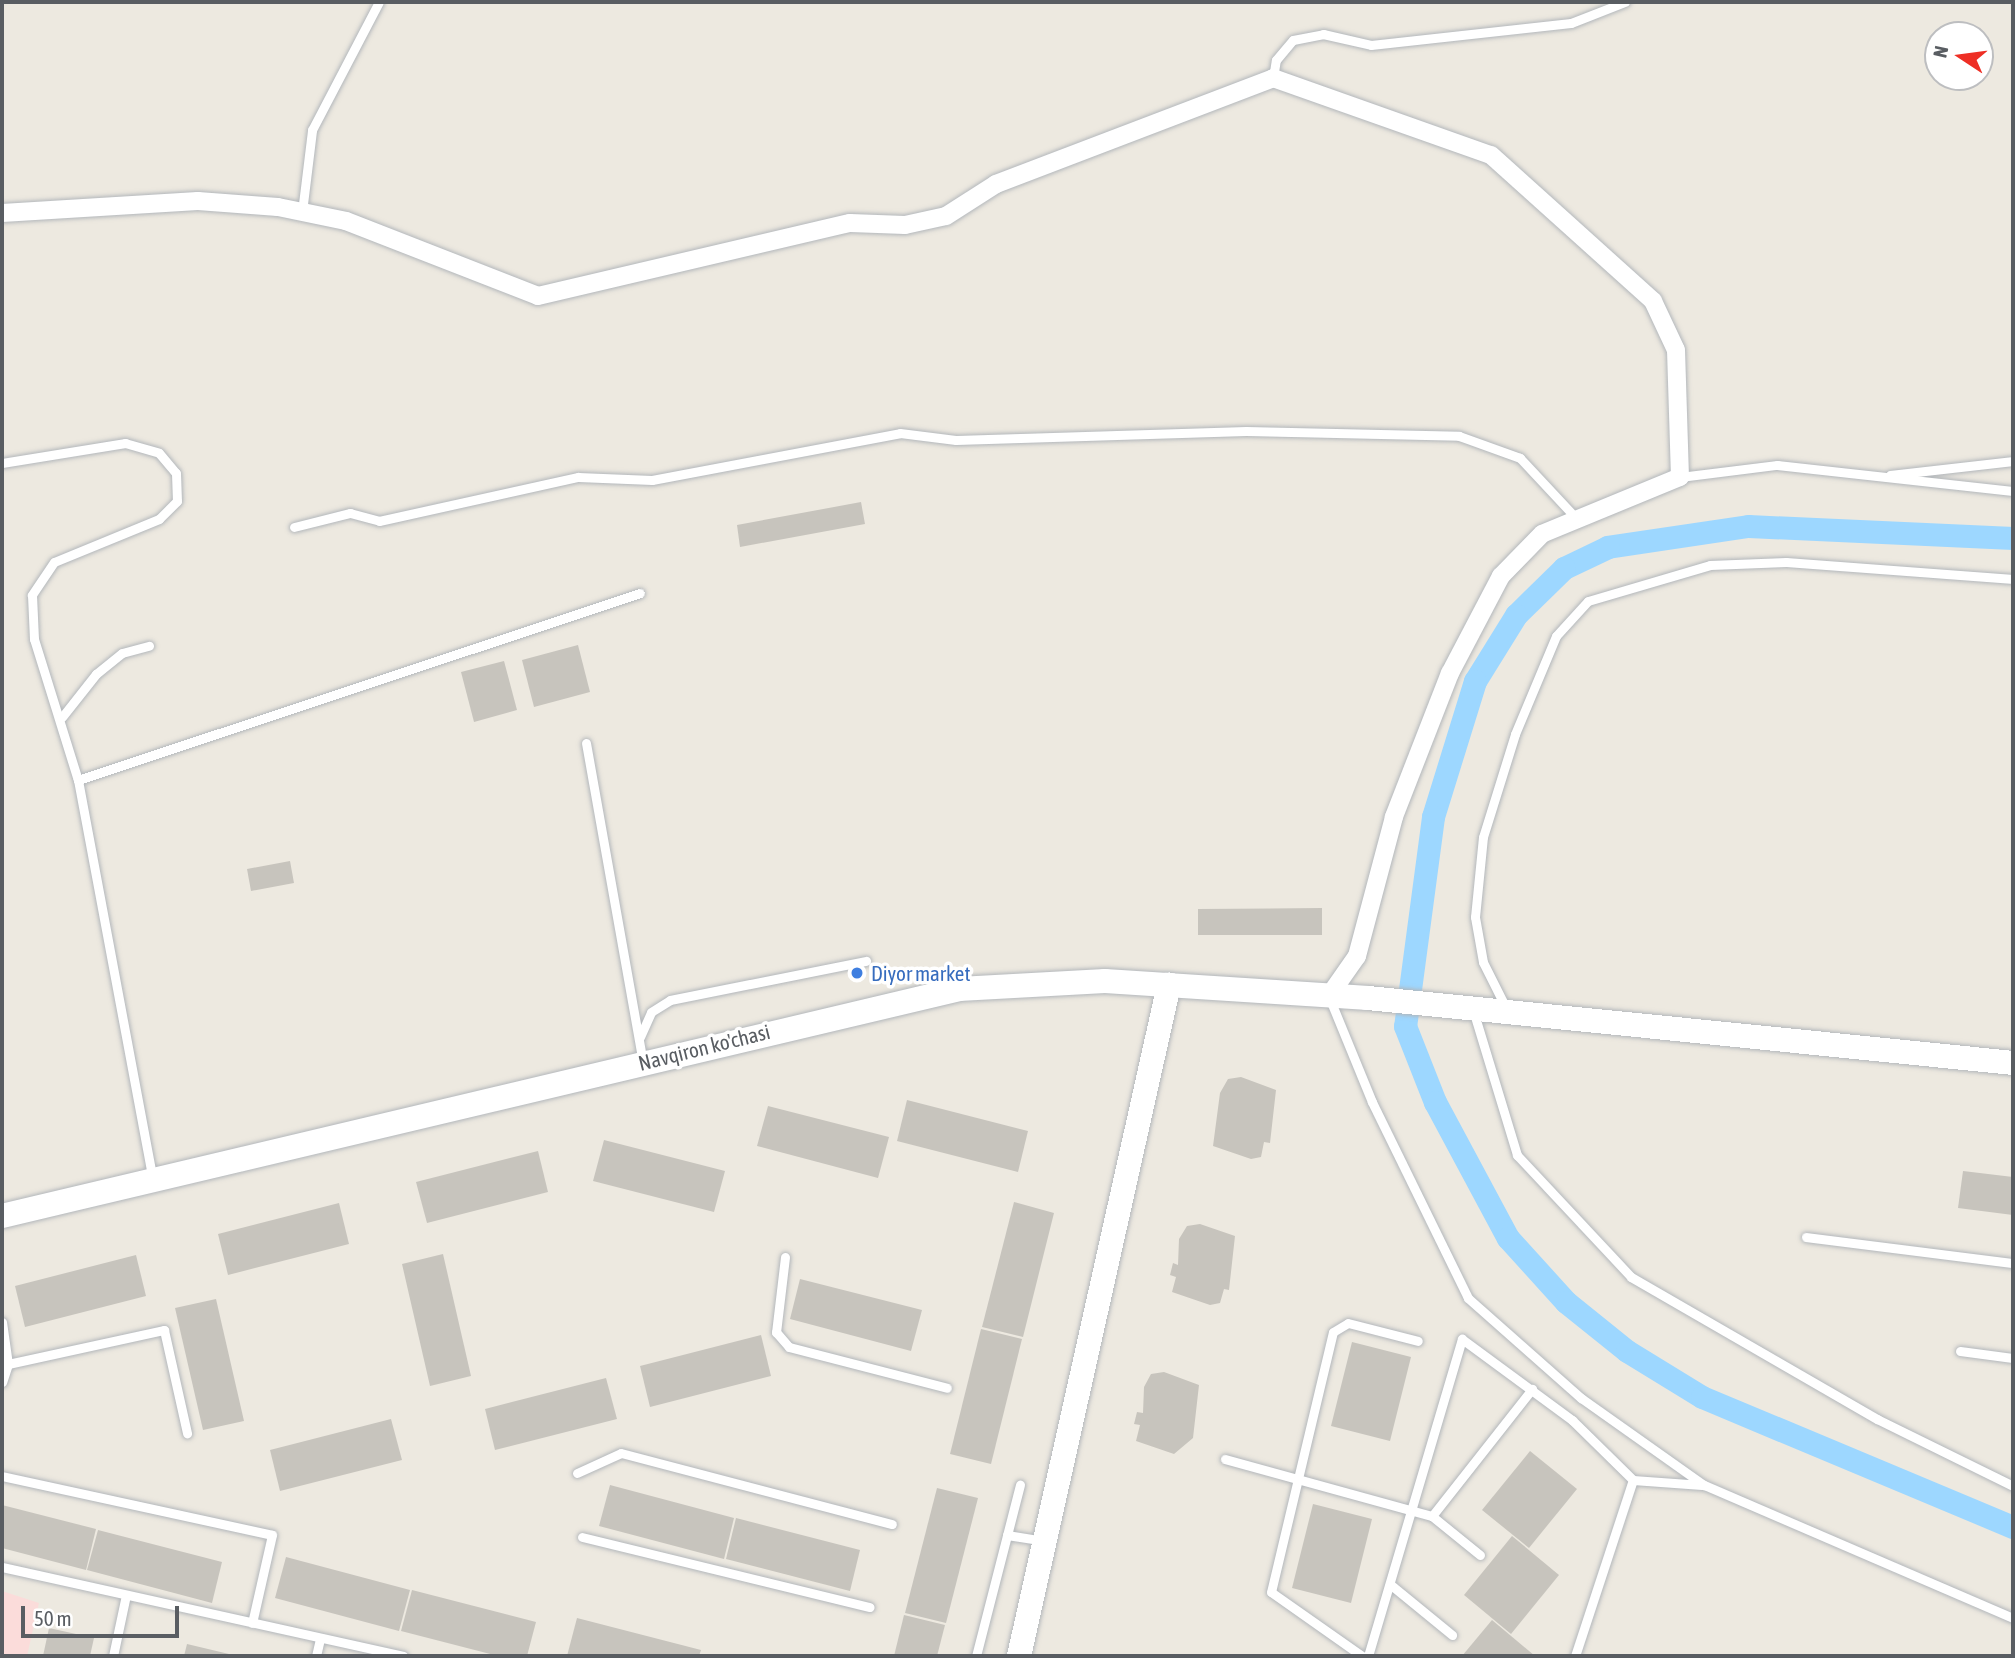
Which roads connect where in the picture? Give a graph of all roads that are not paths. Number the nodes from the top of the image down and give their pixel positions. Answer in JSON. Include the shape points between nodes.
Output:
{"nodes":[{"id":1,"x":379,"y":2,"type":"edge"},
{"id":2,"x":1625,"y":2,"type":"edge"},
{"id":3,"x":1273,"y":78,"type":"junction"},
{"id":4,"x":302,"y":212,"type":"junction"},
{"id":5,"x":2,"y":213,"type":"edge"},
{"id":6,"x":2013,"y":461,"type":"edge"},
{"id":7,"x":2,"y":463,"type":"edge"},
{"id":8,"x":1680,"y":477,"type":"junction"},
{"id":9,"x":1874,"y":477,"type":"junction"},
{"id":10,"x":2013,"y":491,"type":"edge"},
{"id":11,"x":1575,"y":517,"type":"junction"},
{"id":12,"x":294,"y":527,"type":"dead end"},
{"id":13,"x":2013,"y":579,"type":"edge"},
{"id":14,"x":640,"y":593,"type":"dead end"},
{"id":15,"x":149,"y":646,"type":"dead end"},
{"id":16,"x":62,"y":717,"type":"junction"},
{"id":17,"x":586,"y":743,"type":"dead end"},
{"id":18,"x":78,"y":780,"type":"junction"},
{"id":19,"x":866,"y":961,"type":"dead end"},
{"id":20,"x":1169,"y":985,"type":"junction"},
{"id":21,"x":1329,"y":996,"type":"junction"},
{"id":22,"x":1472,"y":1006,"type":"junction"},
{"id":23,"x":1507,"y":1010,"type":"junction"},
{"id":24,"x":641,"y":1050,"type":"junction"},
{"id":25,"x":2013,"y":1063,"type":"edge"},
{"id":26,"x":153,"y":1181,"type":"junction"},
{"id":27,"x":4,"y":1219,"type":"edge"},
{"id":28,"x":1805,"y":1237,"type":"dead end"},
{"id":29,"x":785,"y":1257,"type":"dead end"},
{"id":30,"x":2013,"y":1263,"type":"edge"},
{"id":31,"x":2,"y":1322,"type":"edge"},
{"id":32,"x":1418,"y":1341,"type":"dead end"},
{"id":33,"x":1960,"y":1351,"type":"dead end"},
{"id":34,"x":2013,"y":1358,"type":"edge"},
{"id":35,"x":8,"y":1364,"type":"junction"},
{"id":36,"x":2,"y":1382,"type":"edge"},
{"id":37,"x":947,"y":1388,"type":"dead end"},
{"id":38,"x":1532,"y":1389,"type":"junction"},
{"id":39,"x":187,"y":1433,"type":"dead end"},
{"id":40,"x":1225,"y":1459,"type":"dead end"},
{"id":41,"x":577,"y":1474,"type":"dead end"},
{"id":42,"x":2,"y":1476,"type":"edge"},
{"id":43,"x":1299,"y":1479,"type":"junction"},
{"id":44,"x":1633,"y":1480,"type":"junction"},
{"id":45,"x":1020,"y":1485,"type":"dead end"},
{"id":46,"x":1704,"y":1485,"type":"junction"},
{"id":47,"x":2013,"y":1486,"type":"edge"},
{"id":48,"x":1416,"y":1509,"type":"junction"},
{"id":49,"x":1432,"y":1517,"type":"junction"},
{"id":50,"x":892,"y":1524,"type":"dead end"},
{"id":51,"x":1007,"y":1535,"type":"junction"},
{"id":52,"x":582,"y":1537,"type":"dead end"},
{"id":53,"x":1045,"y":1541,"type":"junction"},
{"id":54,"x":1480,"y":1555,"type":"dead end"},
{"id":55,"x":2,"y":1567,"type":"edge"},
{"id":56,"x":1391,"y":1585,"type":"junction"},
{"id":57,"x":127,"y":1595,"type":"junction"},
{"id":58,"x":870,"y":1607,"type":"dead end"},
{"id":59,"x":2013,"y":1618,"type":"edge"},
{"id":60,"x":252,"y":1623,"type":"junction"},
{"id":61,"x":1452,"y":1635,"type":"dead end"},
{"id":62,"x":320,"y":1638,"type":"junction"},
{"id":63,"x":113,"y":1656,"type":"edge"},
{"id":64,"x":316,"y":1656,"type":"edge"},
{"id":65,"x":403,"y":1656,"type":"edge"},
{"id":66,"x":975,"y":1656,"type":"edge"},
{"id":67,"x":1019,"y":1656,"type":"edge"},
{"id":68,"x":1362,"y":1656,"type":"edge"},
{"id":69,"x":1368,"y":1656,"type":"edge"},
{"id":70,"x":1575,"y":1656,"type":"edge"}],
"edges":[{"from":1,"to":4,"type":"lane","via":[[312,130]]},
{"from":2,"to":3,"type":"lane","via":[[1571,23],[1371,45],[1323,34],[1303,38],[1276,60]]},
{"from":3,"to":4,"type":"street","via":[[996,184],[946,215],[905,225],[850,223],[736,253],[696,254],[563,294],[511,290],[346,221]]},
{"from":3,"to":8,"type":"street","via":[[1491,155],[1653,301],[1676,350]]},
{"from":4,"to":5,"type":"street","via":[[198,201]]},
{"from":6,"to":9,"type":"lane"},
{"from":7,"to":16,"type":"lane","via":[[125,443],[159,453],[176,473],[177,501],[159,519],[54,562],[32,595],[34,639]]},
{"from":8,"to":9,"type":"lane","via":[[1777,465]]},
{"from":8,"to":11,"type":"street"},
{"from":9,"to":10,"type":"lane"},
{"from":11,"to":12,"type":"lane","via":[[1520,458],[1459,436],[1246,431],[1008,440],[900,433],[652,480],[578,477],[379,521],[350,513]]},
{"from":11,"to":21,"type":"street","via":[[1542,534],[1501,576],[1450,673],[1394,817],[1357,956]]},
{"from":13,"to":23,"type":"lane","via":[[1786,562],[1710,565],[1588,601],[1556,636],[1515,734],[1483,837],[1475,917],[1483,962]]},
{"from":14,"to":18,"type":"lane"},
{"from":15,"to":16,"type":"lane","via":[[122,653],[96,674]]},
{"from":16,"to":18,"type":"lane"},
{"from":17,"to":24,"type":"lane"},
{"from":18,"to":26,"type":"lane"},
{"from":19,"to":24,"type":"lane","via":[[670,1000],[651,1012]]},
{"from":20,"to":21,"type":"main road","name":"Navqiron ko'chasi"},
{"from":20,"to":24,"type":"main road","name":"Navqiron ko'chasi","via":[[959,989]]},
{"from":20,"to":53,"type":"main road"},
{"from":21,"to":22,"type":"main road","name":"Navqiron ko'chasi"},
{"from":21,"to":46,"type":"lane","via":[[1372,1102],[1468,1298],[1581,1398]]},
{"from":22,"to":23,"type":"main road","name":"Navqiron ko'chasi"},
{"from":22,"to":47,"type":"lane","via":[[1517,1155],[1631,1277],[1877,1419]]},
{"from":23,"to":25,"type":"main road","name":"Navqiron ko'chasi"},
{"from":24,"to":26,"type":"main road","name":"Navqiron ko'chasi"},
{"from":26,"to":27,"type":"main road","name":"Navqiron ko'chasi"},
{"from":28,"to":30,"type":"lane"},
{"from":29,"to":37,"type":"lane","via":[[776,1332],[789,1347]]},
{"from":31,"to":35,"type":"lane"},
{"from":32,"to":43,"type":"lane","via":[[1348,1323],[1334,1332]]},
{"from":33,"to":34,"type":"lane"},
{"from":35,"to":36,"type":"lane"},
{"from":35,"to":39,"type":"lane","via":[[164,1330]]},
{"from":38,"to":44,"type":"lane"},
{"from":38,"to":48,"type":"lane","via":[[1468,1339],[1456,1345]]},
{"from":38,"to":49,"type":"lane"},
{"from":40,"to":43,"type":"lane"},
{"from":41,"to":50,"type":"lane","via":[[621,1453]]},
{"from":42,"to":60,"type":"lane","via":[[272,1535]]},
{"from":43,"to":48,"type":"lane"},
{"from":43,"to":68,"type":"lane","via":[[1271,1592]]},
{"from":44,"to":46,"type":"lane"},
{"from":44,"to":70,"type":"lane"},
{"from":45,"to":51,"type":"lane"},
{"from":46,"to":59,"type":"lane"},
{"from":48,"to":49,"type":"lane"},
{"from":48,"to":56,"type":"lane"},
{"from":49,"to":54,"type":"lane"},
{"from":51,"to":53,"type":"lane"},
{"from":51,"to":66,"type":"lane"},
{"from":52,"to":58,"type":"lane"},
{"from":53,"to":67,"type":"main road"},
{"from":55,"to":57,"type":"lane"},
{"from":56,"to":61,"type":"lane"},
{"from":56,"to":69,"type":"lane"},
{"from":57,"to":60,"type":"lane"},
{"from":57,"to":63,"type":"lane"},
{"from":60,"to":62,"type":"lane"},
{"from":62,"to":64,"type":"lane"},
{"from":62,"to":65,"type":"lane"}]}
